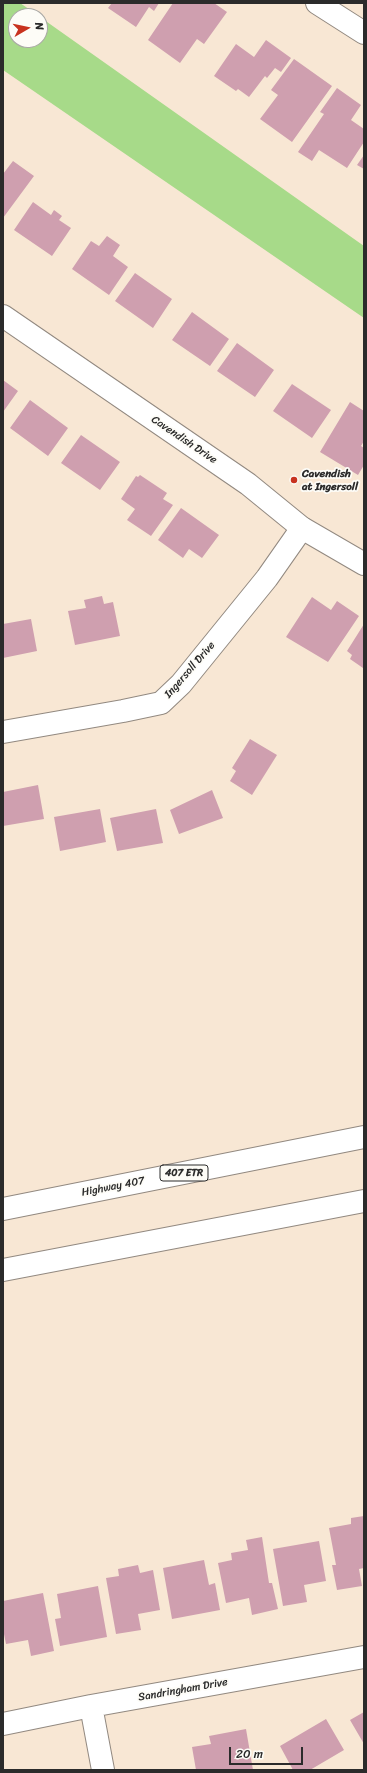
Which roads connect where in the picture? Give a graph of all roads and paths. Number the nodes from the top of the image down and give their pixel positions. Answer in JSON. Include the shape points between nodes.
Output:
{"nodes":[{"id":1,"x":317,"y":3,"type":"edge"},
{"id":2,"x":364,"y":33,"type":"edge"},
{"id":3,"x":3,"y":316,"type":"edge"},
{"id":4,"x":302,"y":528,"type":"junction"},
{"id":5,"x":364,"y":564,"type":"edge"},
{"id":6,"x":3,"y":732,"type":"edge"},
{"id":7,"x":364,"y":1137,"type":"edge"},
{"id":8,"x":364,"y":1200,"type":"edge"},
{"id":9,"x":3,"y":1208,"type":"edge"},
{"id":10,"x":3,"y":1270,"type":"edge"},
{"id":11,"x":364,"y":1657,"type":"edge"},
{"id":12,"x":91,"y":1706,"type":"junction"},
{"id":13,"x":3,"y":1724,"type":"edge"},
{"id":14,"x":103,"y":1770,"type":"edge"}],
"edges":[{"from":1,"to":2,"type":"main road"},
{"from":3,"to":4,"type":"main road","name":"Cavendish Drive","via":[[248,484]]},
{"from":4,"to":5,"type":"main road","name":"Cavendish Drive"},
{"from":4,"to":6,"type":"main road","name":"Ingersoll Drive","via":[[266,578],[181,684],[161,703]]},
{"from":7,"to":9,"type":"main road","name":"Highway 407","number":"407 ETR"},
{"from":8,"to":10,"type":"main road"},
{"from":11,"to":12,"type":"main road","name":"Sandringham Drive"},
{"from":12,"to":13,"type":"main road","name":"Sandringham Drive"},
{"from":12,"to":14,"type":"main road"}]}
